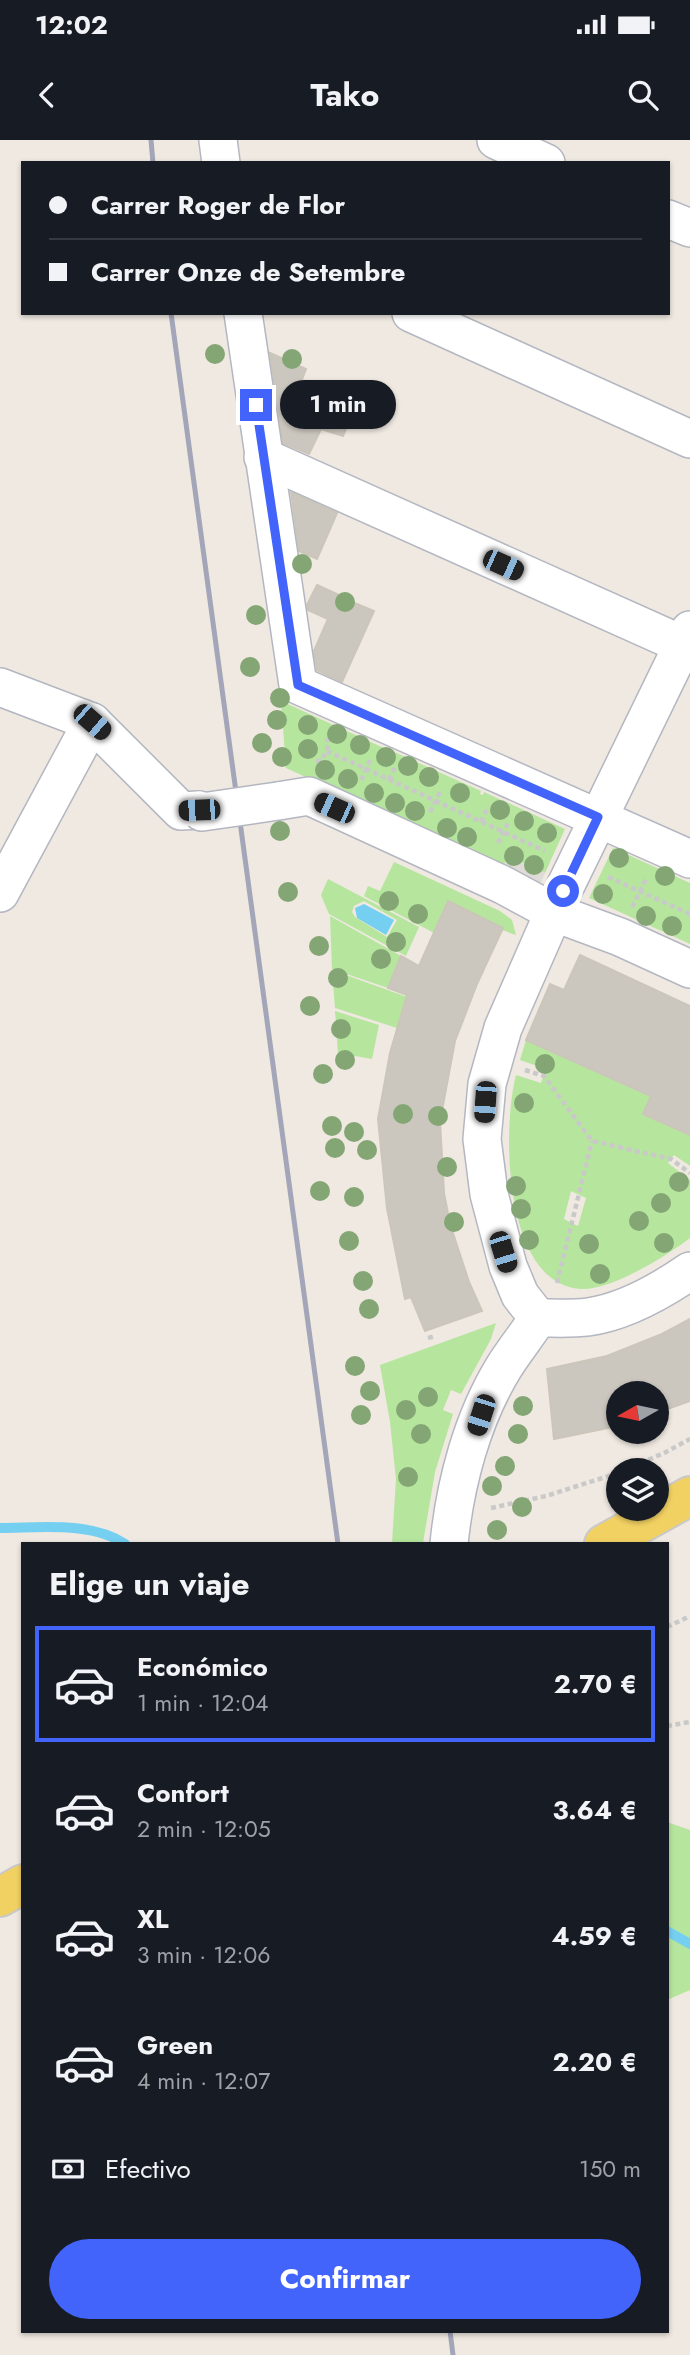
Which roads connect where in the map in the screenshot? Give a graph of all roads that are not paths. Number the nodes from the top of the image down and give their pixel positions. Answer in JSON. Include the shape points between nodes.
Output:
{"nodes":[{"id":1,"x":218,"y":140,"type":"edge"},
{"id":2,"x":496,"y":140,"type":"edge"},
{"id":3,"x":221,"y":161,"type":"edge"},
{"id":4,"x":542,"y":161,"type":"edge"},
{"id":5,"x":670,"y":220,"type":"edge"},
{"id":6,"x":690,"y":228,"type":"edge"},
{"id":7,"x":243,"y":315,"type":"edge"},
{"id":8,"x":415,"y":315,"type":"edge"},
{"id":9,"x":267,"y":433,"type":"junction"},
{"id":10,"x":690,"y":439,"type":"edge"},
{"id":11,"x":688,"y":641,"type":"edge"},
{"id":12,"x":0,"y":687,"type":"edge"},
{"id":13,"x":92,"y":722,"type":"junction"},
{"id":14,"x":598,"y":817,"type":"junction"},
{"id":15,"x":690,"y":859,"type":"edge"},
{"id":16,"x":0,"y":892,"type":"edge"},
{"id":17,"x":555,"y":913,"type":"junction"},
{"id":18,"x":690,"y":969,"type":"edge"},
{"id":19,"x":690,"y":1271,"type":"edge"},
{"id":20,"x":538,"y":1318,"type":"junction"},
{"id":21,"x":690,"y":1496,"type":"edge"},
{"id":22,"x":449,"y":1542,"type":"edge"},
{"id":23,"x":608,"y":1542,"type":"edge"},
{"id":24,"x":21,"y":1885,"type":"edge"},
{"id":25,"x":0,"y":1897,"type":"edge"}],
"edges":[{"from":1,"to":3,"type":"street"},
{"from":2,"to":4,"type":"street"},
{"from":5,"to":6,"type":"street"},
{"from":7,"to":9,"type":"street"},
{"from":8,"to":10,"type":"street"},
{"from":9,"to":11,"type":"street"},
{"from":9,"to":14,"type":"street","via":[[298,685]]},
{"from":11,"to":14,"type":"street"},
{"from":12,"to":13,"type":"street"},
{"from":13,"to":16,"type":"street"},
{"from":13,"to":17,"type":"street","bridge":true,"via":[[181,811],[309,796]]},
{"from":14,"to":15,"type":"street"},
{"from":14,"to":17,"type":"street"},
{"from":17,"to":18,"type":"street"},
{"from":17,"to":20,"type":"street","via":[[503,1028],[487,1084],[482,1139],[489,1194],[508,1266],[520,1295]]},
{"from":19,"to":20,"type":"street","via":[[625,1306],[589,1317]]},
{"from":20,"to":22,"type":"street","via":[[503,1369],[481,1415],[458,1489]]},
{"from":21,"to":23,"type":"main road"},
{"from":24,"to":25,"type":"main road"}]}
